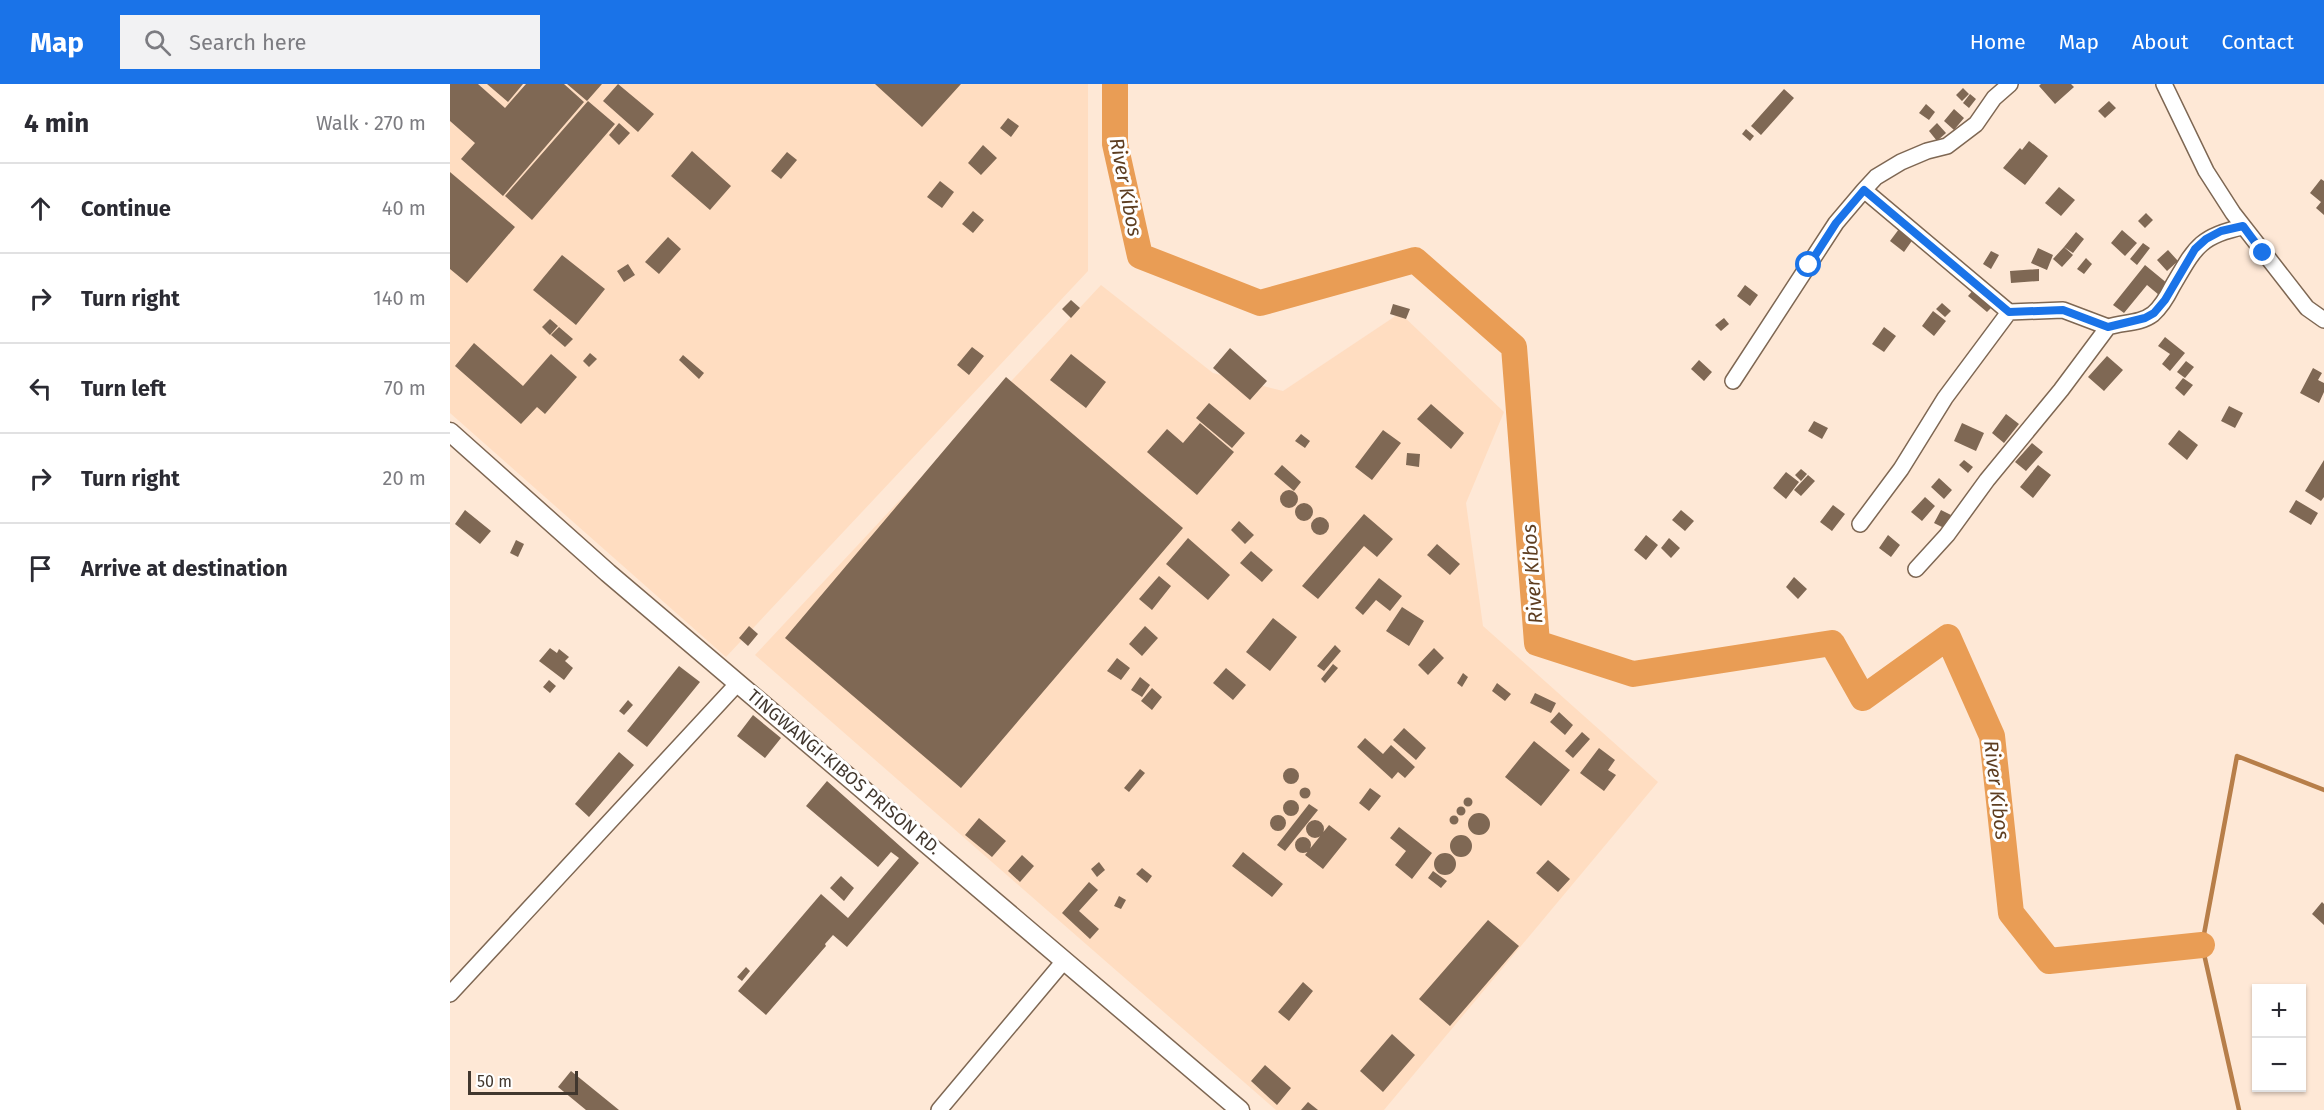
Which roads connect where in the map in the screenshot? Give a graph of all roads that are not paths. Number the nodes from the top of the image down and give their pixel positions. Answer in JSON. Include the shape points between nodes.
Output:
{"nodes":[{"id":1,"x":2010,"y":84,"type":"edge"},
{"id":2,"x":2164,"y":84,"type":"edge"},
{"id":3,"x":1864,"y":190,"type":"junction"},
{"id":4,"x":2243,"y":226,"type":"junction"},
{"id":5,"x":2009,"y":312,"type":"junction"},
{"id":6,"x":2324,"y":320,"type":"edge"},
{"id":7,"x":2108,"y":327,"type":"junction"},
{"id":8,"x":1733,"y":381,"type":"dead end"},
{"id":9,"x":450,"y":432,"type":"edge"},
{"id":10,"x":1860,"y":524,"type":"dead end"},
{"id":11,"x":1916,"y":569,"type":"dead end"},
{"id":12,"x":738,"y":682,"type":"junction"},
{"id":13,"x":1065,"y":961,"type":"junction"},
{"id":14,"x":450,"y":994,"type":"edge"},
{"id":15,"x":939,"y":1110,"type":"edge"},
{"id":16,"x":1240,"y":1110,"type":"edge"}],
"edges":[{"from":1,"to":3,"type":"street","via":[[1994,98],[1976,124],[1947,146],[1901,162],[1876,177]]},
{"from":2,"to":4,"type":"street","via":[[2206,171]]},
{"from":3,"to":5,"type":"street"},
{"from":3,"to":8,"type":"street","via":[[1836,223]]},
{"from":4,"to":6,"type":"street","via":[[2307,308]]},
{"from":4,"to":7,"type":"street","via":[[2221,231],[2195,249],[2154,313]]},
{"from":5,"to":7,"type":"street","via":[[2063,310]]},
{"from":5,"to":10,"type":"street"},
{"from":7,"to":11,"type":"street","via":[[1947,535]]},
{"from":9,"to":12,"type":"street","name":"TINGWANGI-KIBOS PRISON RD."},
{"from":12,"to":13,"type":"street","name":"TINGWANGI-KIBOS PRISON RD."},
{"from":12,"to":14,"type":"street"},
{"from":13,"to":15,"type":"street"},
{"from":13,"to":16,"type":"street","name":"TINGWANGI-KIBOS PRISON RD."}]}
